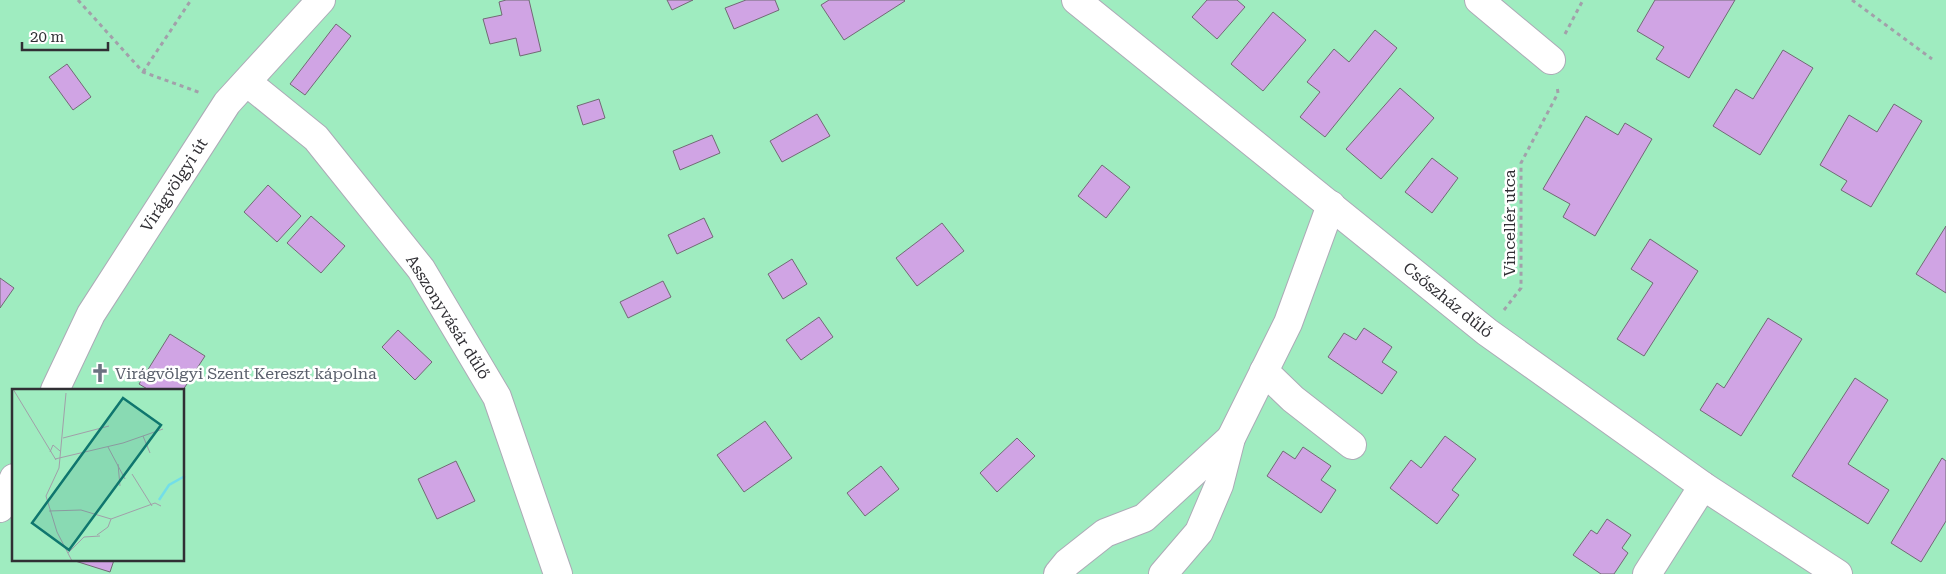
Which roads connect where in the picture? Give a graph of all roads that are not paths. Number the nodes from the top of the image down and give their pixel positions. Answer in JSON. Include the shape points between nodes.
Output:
{"nodes":[{"id":1,"x":322,"y":0,"type":"edge"},
{"id":2,"x":1076,"y":0,"type":"edge"},
{"id":3,"x":1479,"y":0,"type":"edge"},
{"id":4,"x":1551,"y":60,"type":"road end"},
{"id":5,"x":248,"y":82,"type":"junction"},
{"id":6,"x":1331,"y":206,"type":"junction"},
{"id":7,"x":1264,"y":371,"type":"junction"},
{"id":8,"x":55,"y":389,"type":"edge"},
{"id":9,"x":1231,"y":438,"type":"junction"},
{"id":10,"x":1352,"y":445,"type":"dead end"},
{"id":11,"x":12,"y":482,"type":"edge"},
{"id":12,"x":1704,"y":486,"type":"junction"},
{"id":13,"x":0,"y":508,"type":"edge"},
{"id":14,"x":558,"y":574,"type":"edge"},
{"id":15,"x":1058,"y":574,"type":"edge"},
{"id":16,"x":1163,"y":574,"type":"edge"},
{"id":17,"x":1646,"y":574,"type":"edge"},
{"id":18,"x":1838,"y":574,"type":"edge"}],
"edges":[{"from":1,"to":5,"type":"street","name":"Virágvölgyi út"},
{"from":2,"to":6,"type":"street","name":"Csőszház dűlő"},
{"from":3,"to":4,"type":"street"},
{"from":5,"to":8,"type":"street","name":"Virágvölgyi út","via":[[228,103],[91,314]]},
{"from":5,"to":14,"type":"street","name":"Asszonyvásár dűlő","via":[[316,138],[421,270],[497,397]]},
{"from":6,"to":7,"type":"street","via":[[1288,323]]},
{"from":6,"to":12,"type":"street","name":"Csőszház dűlő","via":[[1487,332]]},
{"from":7,"to":9,"type":"street"},
{"from":7,"to":10,"type":"street","via":[[1293,399]]},
{"from":9,"to":15,"type":"street","via":[[1144,518],[1105,533]]},
{"from":9,"to":16,"type":"street","via":[[1219,485],[1199,532]]},
{"from":11,"to":13,"type":"street"},
{"from":12,"to":17,"type":"street"},
{"from":12,"to":18,"type":"street","name":"Csőszház dűlő"}]}
